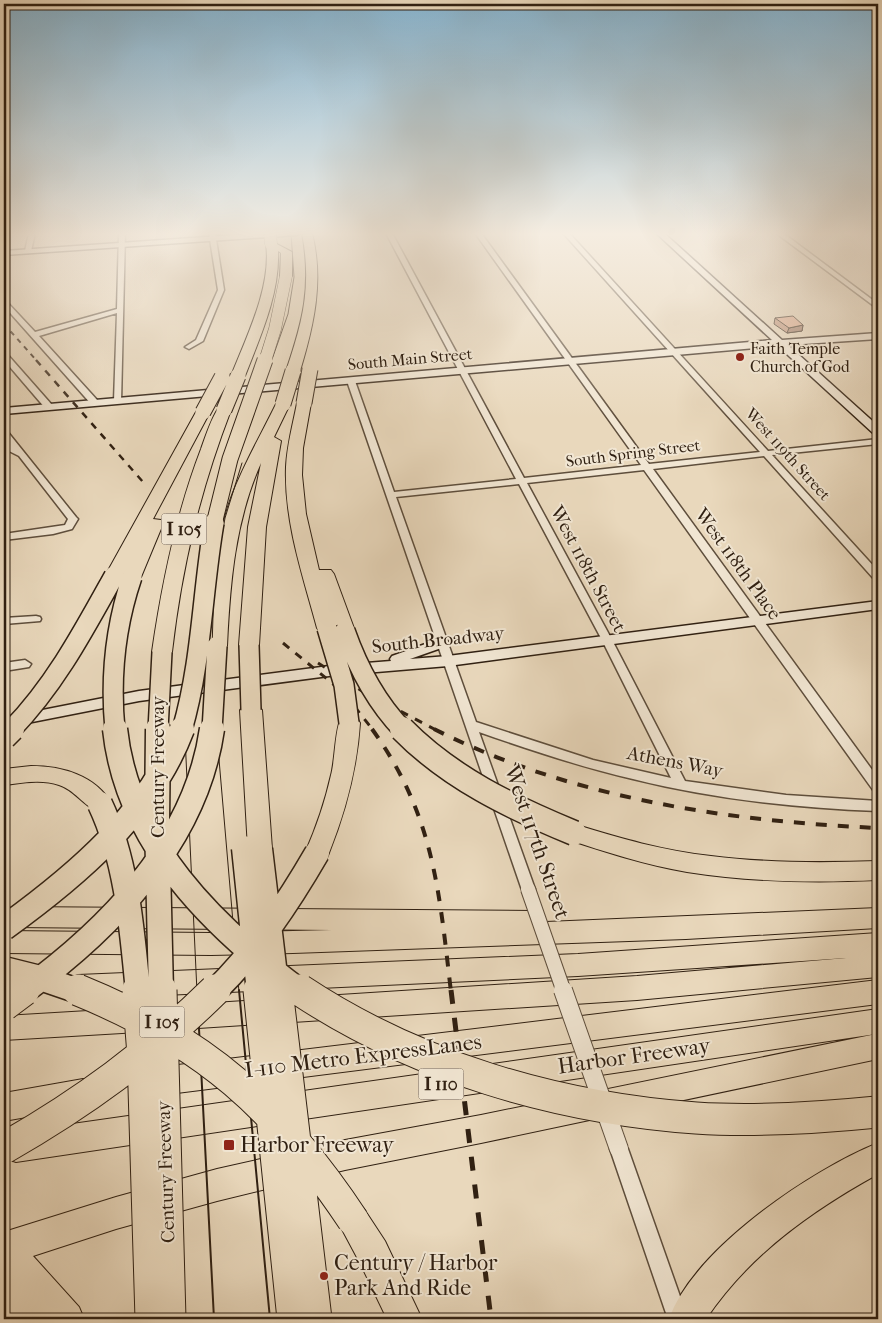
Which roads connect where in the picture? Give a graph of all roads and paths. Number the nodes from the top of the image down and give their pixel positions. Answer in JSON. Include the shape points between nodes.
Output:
{"nodes":[{"id":1,"x":120,"y":295,"type":"edge"},
{"id":2,"x":220,"y":295,"type":"edge"},
{"id":3,"x":266,"y":295,"type":"edge"},
{"id":4,"x":284,"y":295,"type":"edge"},
{"id":5,"x":312,"y":295,"type":"edge"},
{"id":6,"x":422,"y":295,"type":"edge"},
{"id":7,"x":522,"y":295,"type":"edge"},
{"id":8,"x":623,"y":295,"type":"edge"},
{"id":9,"x":727,"y":295,"type":"edge"},
{"id":10,"x":862,"y":295,"type":"edge"},
{"id":11,"x":4,"y":302,"type":"edge"},
{"id":12,"x":312,"y":305,"type":"junction"},
{"id":13,"x":878,"y":307,"type":"edge"},
{"id":14,"x":120,"y":310,"type":"junction"},
{"id":15,"x":260,"y":322,"type":"junction"},
{"id":16,"x":878,"y":331,"type":"edge"},
{"id":17,"x":34,"y":335,"type":"junction"},
{"id":18,"x":878,"y":336,"type":"edge"},
{"id":19,"x":820,"y":340,"type":"junction"},
{"id":20,"x":780,"y":343,"type":"junction"},
{"id":21,"x":189,"y":347,"type":"dead end"},
{"id":22,"x":675,"y":352,"type":"junction"},
{"id":23,"x":4,"y":356,"type":"edge"},
{"id":24,"x":570,"y":361,"type":"junction"},
{"id":25,"x":462,"y":371,"type":"junction"},
{"id":26,"x":351,"y":381,"type":"junction"},
{"id":27,"x":118,"y":401,"type":"junction"},
{"id":28,"x":95,"y":403,"type":"junction"},
{"id":29,"x":283,"y":404,"type":"junction"},
{"id":30,"x":49,"y":407,"type":"junction"},
{"id":31,"x":4,"y":411,"type":"edge"},
{"id":32,"x":4,"y":432,"type":"edge"},
{"id":33,"x":878,"y":432,"type":"edge"},
{"id":34,"x":878,"y":441,"type":"edge"},
{"id":35,"x":4,"y":448,"type":"edge"},
{"id":36,"x":767,"y":453,"type":"junction"},
{"id":37,"x":22,"y":454,"type":"junction"},
{"id":38,"x":646,"y":466,"type":"junction"},
{"id":39,"x":522,"y":481,"type":"junction"},
{"id":40,"x":392,"y":495,"type":"junction"},
{"id":41,"x":4,"y":537,"type":"edge"},
{"id":42,"x":123,"y":576,"type":"junction"},
{"id":43,"x":878,"y":577,"type":"edge"},
{"id":44,"x":878,"y":605,"type":"edge"},
{"id":45,"x":36,"y":619,"type":"dead end"},
{"id":46,"x":4,"y":621,"type":"edge"},
{"id":47,"x":758,"y":621,"type":"junction"},
{"id":48,"x":336,"y":629,"type":"junction"},
{"id":49,"x":607,"y":640,"type":"junction"},
{"id":50,"x":442,"y":643,"type":"junction"},
{"id":51,"x":448,"y":661,"type":"junction"},
{"id":52,"x":25,"y":664,"type":"dead end"},
{"id":53,"x":4,"y":667,"type":"edge"},
{"id":54,"x":372,"y":667,"type":"junction"},
{"id":55,"x":4,"y":723,"type":"edge"},
{"id":56,"x":471,"y":725,"type":"junction"},
{"id":57,"x":4,"y":737,"type":"edge"},
{"id":58,"x":4,"y":777,"type":"edge"},
{"id":59,"x":680,"y":784,"type":"junction"},
{"id":60,"x":878,"y":787,"type":"edge"},
{"id":61,"x":878,"y":806,"type":"edge"},
{"id":62,"x":252,"y":848,"type":"junction"},
{"id":63,"x":878,"y":872,"type":"edge"},
{"id":64,"x":4,"y":917,"type":"edge"},
{"id":65,"x":878,"y":918,"type":"edge"},
{"id":66,"x":776,"y":923,"type":"junction"},
{"id":67,"x":4,"y":928,"type":"edge"},
{"id":68,"x":4,"y":942,"type":"edge"},
{"id":69,"x":878,"y":944,"type":"edge"},
{"id":70,"x":878,"y":966,"type":"edge"},
{"id":71,"x":4,"y":969,"type":"edge"},
{"id":72,"x":4,"y":991,"type":"edge"},
{"id":73,"x":878,"y":992,"type":"edge"},
{"id":74,"x":4,"y":1005,"type":"edge"},
{"id":75,"x":878,"y":1021,"type":"edge"},
{"id":76,"x":4,"y":1028,"type":"edge"},
{"id":77,"x":878,"y":1046,"type":"edge"},
{"id":78,"x":4,"y":1107,"type":"edge"},
{"id":79,"x":878,"y":1112,"type":"edge"},
{"id":80,"x":4,"y":1149,"type":"edge"},
{"id":81,"x":878,"y":1158,"type":"edge"},
{"id":82,"x":4,"y":1250,"type":"edge"},
{"id":83,"x":4,"y":1291,"type":"edge"},
{"id":84,"x":30,"y":1319,"type":"edge"},
{"id":85,"x":67,"y":1319,"type":"edge"},
{"id":86,"x":150,"y":1319,"type":"edge"},
{"id":87,"x":170,"y":1319,"type":"edge"},
{"id":88,"x":294,"y":1319,"type":"edge"},
{"id":89,"x":316,"y":1319,"type":"edge"},
{"id":90,"x":405,"y":1319,"type":"edge"},
{"id":91,"x":678,"y":1319,"type":"edge"},
{"id":92,"x":686,"y":1319,"type":"edge"}],
"edges":[{"from":1,"to":14,"type":"street"},
{"from":2,"to":21,"type":"street","via":[[199,340]]},
{"from":3,"to":15,"type":"highway","name":"Century Freeway","number":"I 105"},
{"from":4,"to":67,"type":"highway","bridge":true,"via":[[273,340],[232,447],[213,519],[194,683],[182,728],[158,775],[114,832],[62,882]]},
{"from":5,"to":12,"type":"highway"},
{"from":6,"to":25,"type":"street","name":"West 118th Street"},
{"from":7,"to":24,"type":"street","name":"West 118th Place"},
{"from":8,"to":22,"type":"street","name":"West 119th Street"},
{"from":9,"to":20,"type":"main road"},
{"from":10,"to":13,"type":"street"},
{"from":11,"to":17,"type":"street"},
{"from":12,"to":29,"type":"highway","bridge":true},
{"from":12,"to":48,"type":"highway","bridge":true,"via":[[318,328],[298,432],[301,479]]},
{"from":14,"to":17,"type":"street"},
{"from":14,"to":27,"type":"street"},
{"from":15,"to":42,"type":"highway","bridge":true,"via":[[243,338],[171,470],[165,499]]},
{"from":15,"to":87,"type":"highway","name":"Century Freeway","number":"I 105","bridge":true,"via":[[201,471],[182,537],[162,652],[157,822]]},
{"from":16,"to":19,"type":"main road","name":"South Main Street","via":[[822,336]]},
{"from":17,"to":28,"type":"street"},
{"from":18,"to":19,"type":"main road","name":"South Main Street"},
{"from":19,"to":20,"type":"main road","name":"South Main Street"},
{"from":20,"to":22,"type":"main road","name":"South Main Street"},
{"from":20,"to":33,"type":"main road"},
{"from":22,"to":24,"type":"main road","name":"South Main Street"},
{"from":22,"to":36,"type":"street","name":"West 119th Street"},
{"from":23,"to":30,"type":"street"},
{"from":24,"to":25,"type":"main road","name":"South Main Street"},
{"from":24,"to":38,"type":"street","name":"West 118th Place"},
{"from":25,"to":26,"type":"main road","name":"South Main Street"},
{"from":25,"to":39,"type":"street","name":"West 118th Street"},
{"from":26,"to":27,"type":"main road","name":"South Main Street"},
{"from":26,"to":40,"type":"street","name":"West 117th Street"},
{"from":27,"to":28,"type":"main road","name":"South Main Street"},
{"from":28,"to":30,"type":"main road","name":"South Main Street"},
{"from":29,"to":62,"type":"highway","bridge":true,"via":[[260,503],[253,572],[249,645],[257,814]]},
{"from":29,"to":74,"type":"highway","bridge":true,"via":[[245,481],[232,526],[222,573],[213,729],[196,792],[174,836],[118,910],[55,967]]},
{"from":30,"to":31,"type":"main road","name":"South Main Street"},
{"from":32,"to":37,"type":"street"},
{"from":34,"to":36,"type":"street","name":"South Spring Street"},
{"from":35,"to":37,"type":"street"},
{"from":36,"to":38,"type":"street","name":"South Spring Street"},
{"from":36,"to":43,"type":"street","name":"West 119th Street"},
{"from":37,"to":41,"type":"street","via":[[73,519],[69,527],[53,532]]},
{"from":38,"to":39,"type":"street","name":"South Spring Street"},
{"from":38,"to":47,"type":"street","name":"West 118th Place"},
{"from":39,"to":40,"type":"street","name":"South Spring Street"},
{"from":39,"to":49,"type":"street","name":"West 118th Street"},
{"from":40,"to":50,"type":"street","name":"West 117th Street"},
{"from":42,"to":57,"type":"highway","bridge":true,"via":[[61,670]]},
{"from":42,"to":79,"type":"highway","bridge":true,"via":[[113,668],[115,732],[126,782],[151,836],[189,892],[240,944],[285,979],[363,1027],[424,1055],[486,1078],[555,1097],[627,1111],[734,1120]]},
{"from":44,"to":47,"type":"main road","name":"South Broadway"},
{"from":45,"to":46,"type":"street"},
{"from":47,"to":49,"type":"main road","name":"South Broadway"},
{"from":47,"to":60,"type":"street","name":"West 118th Place"},
{"from":48,"to":63,"type":"highway","bridge":true,"via":[[374,695],[415,742],[474,785],[522,811],[574,833],[653,856],[717,867],[795,872]]},
{"from":48,"to":80,"type":"highway","bridge":true,"via":[[349,723],[348,751],[336,806],[318,853],[289,902],[253,950],[180,1024],[102,1087]]},
{"from":49,"to":51,"type":"main road","name":"South Broadway"},
{"from":49,"to":59,"type":"street","name":"West 118th Street"},
{"from":50,"to":51,"type":"street","name":"West 117th Street"},
{"from":50,"to":54,"type":"main road"},
{"from":51,"to":54,"type":"main road","name":"South Broadway"},
{"from":51,"to":56,"type":"street","name":"West 117th Street"},
{"from":52,"to":53,"type":"street"},
{"from":54,"to":55,"type":"main road","name":"South Broadway","via":[[139,696]]},
{"from":56,"to":59,"type":"street","name":"Athens Way","via":[[624,772]]},
{"from":56,"to":91,"type":"street","name":"West 117th Street","bridge":true},
{"from":58,"to":86,"type":"highway","bridge":true,"via":[[57,776],[86,788],[103,810],[117,858],[130,922],[139,1011]]},
{"from":59,"to":61,"type":"street","name":"Athens Way","via":[[786,799]]},
{"from":62,"to":88,"type":"highway","bridge":true},
{"from":62,"to":89,"type":"highway","bridge":true},
{"from":64,"to":66,"type":"highway"},
{"from":65,"to":66,"type":"highway"},
{"from":66,"to":68,"type":"highway","via":[[211,944]]},
{"from":69,"to":72,"type":"highway","via":[[574,967]]},
{"from":70,"to":76,"type":"highway","via":[[687,985]]},
{"from":71,"to":90,"type":"highway","bridge":true,"via":[[56,982],[139,1016],[191,1048],[241,1086],[288,1132],[332,1188],[373,1253]]},
{"from":73,"to":78,"type":"highway","name":"I-110 Metro ExpressLanes","via":[[210,1074]]},
{"from":75,"to":80,"type":"highway","name":"Harbor Freeway","number":"I 110"},
{"from":77,"to":82,"type":"highway","via":[[345,1155],[116,1213]]},
{"from":81,"to":92,"type":"highway","via":[[792,1208],[760,1233],[697,1301]]},
{"from":82,"to":85,"type":"highway"},
{"from":83,"to":84,"type":"highway"}]}
